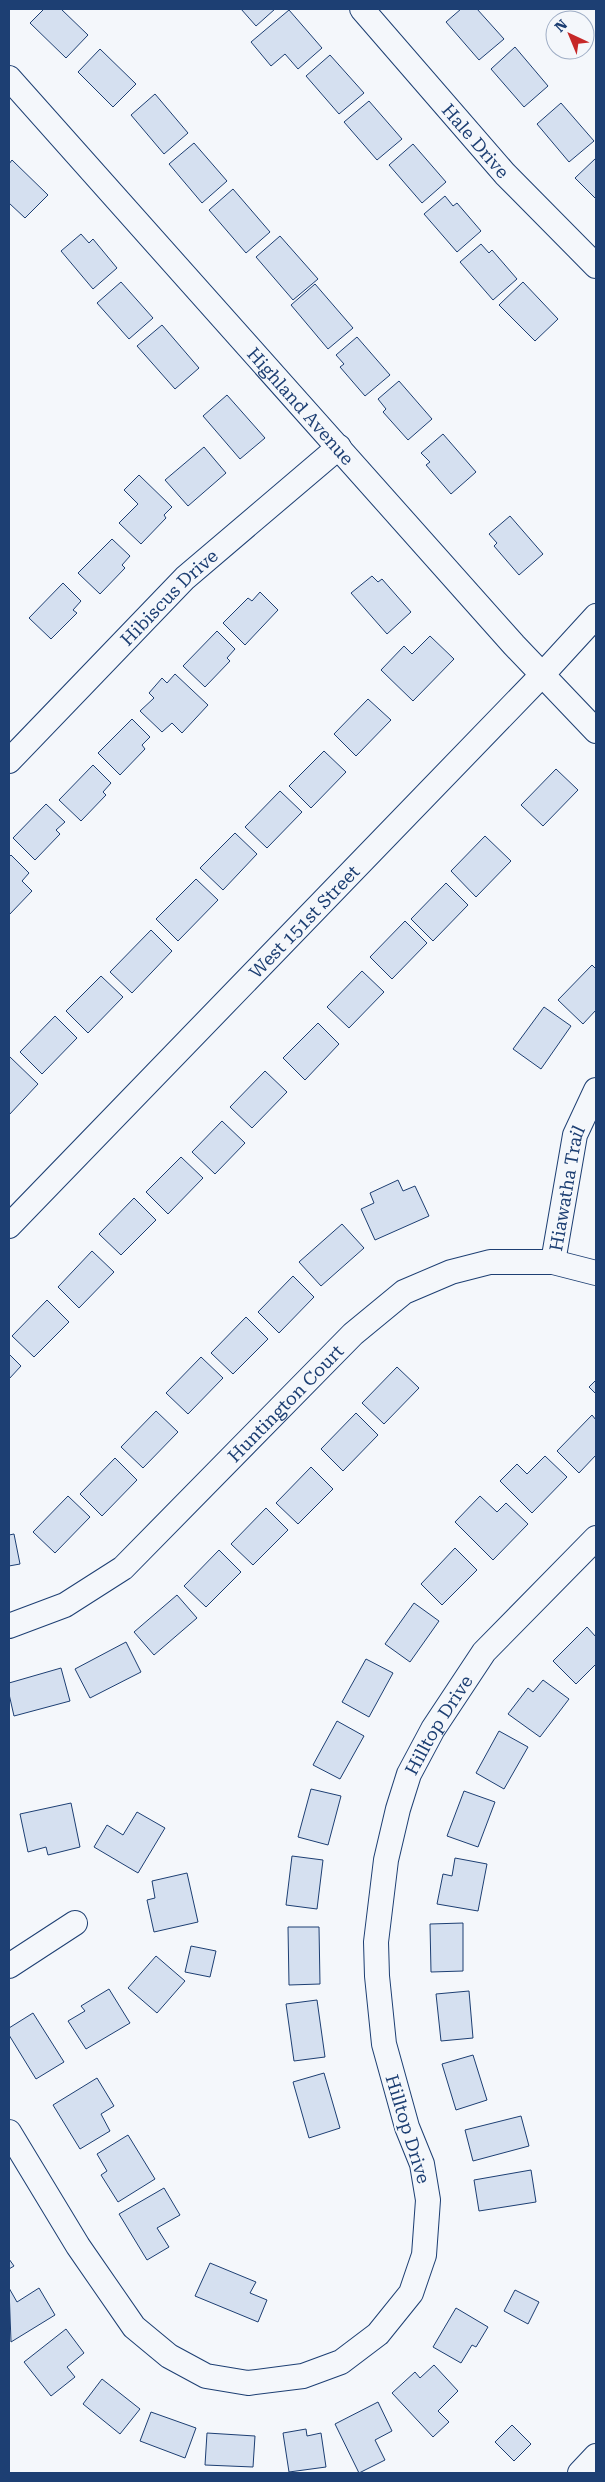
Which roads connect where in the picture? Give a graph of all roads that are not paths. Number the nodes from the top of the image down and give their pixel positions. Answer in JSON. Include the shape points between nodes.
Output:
{"nodes":[{"id":1,"x":362,"y":9,"type":"edge"},
{"id":2,"x":9,"y":78,"type":"edge"},
{"id":3,"x":596,"y":266,"type":"edge"},
{"id":4,"x":339,"y":447,"type":"junction"},
{"id":5,"x":596,"y":616,"type":"edge"},
{"id":6,"x":542,"y":676,"type":"junction"},
{"id":7,"x":596,"y":731,"type":"edge"},
{"id":8,"x":9,"y":761,"type":"edge"},
{"id":9,"x":596,"y":1090,"type":"edge"},
{"id":10,"x":9,"y":1226,"type":"edge"},
{"id":11,"x":552,"y":1262,"type":"junction"},
{"id":12,"x":596,"y":1273,"type":"edge"},
{"id":13,"x":596,"y":1538,"type":"edge"},
{"id":14,"x":9,"y":1626,"type":"edge"},
{"id":15,"x":75,"y":1923,"type":"dead end"},
{"id":16,"x":9,"y":1966,"type":"edge"},
{"id":17,"x":9,"y":2132,"type":"edge"},
{"id":18,"x":596,"y":2456,"type":"edge"},
{"id":19,"x":580,"y":2473,"type":"edge"}],
"edges":[{"from":1,"to":3,"type":"street","name":"Hale Drive","via":[[505,174]]},
{"from":2,"to":4,"type":"street","name":"Highland Avenue"},
{"from":4,"to":6,"type":"street","name":"Highland Avenue"},
{"from":4,"to":8,"type":"street","name":"Hibiscus Drive","via":[[185,578]]},
{"from":5,"to":6,"type":"street","name":"West 151st Street"},
{"from":6,"to":7,"type":"street","name":"Highland Avenue"},
{"from":6,"to":10,"type":"street","name":"West 151st Street"},
{"from":9,"to":11,"type":"street","name":"Hiawatha Trail","via":[[575,1135]]},
{"from":11,"to":12,"type":"street","name":"Huntington Court"},
{"from":11,"to":14,"type":"street","name":"Huntington Court","via":[[490,1262],[451,1272],[404,1292],[353,1334],[123,1568],[65,1605]]},
{"from":13,"to":17,"type":"street","name":"Hilltop Drive","via":[[484,1652],[433,1729],[409,1774],[398,1809],[386,1860],[376,1942],[377,1976],[384,2044],[407,2127],[422,2164],[428,2200],[424,2255],[411,2293],[378,2334],[340,2362],[303,2376],[248,2383],[206,2376],[169,2356],[134,2327],[78,2246]]},
{"from":15,"to":16,"type":"street"},
{"from":18,"to":19,"type":"street"}]}
